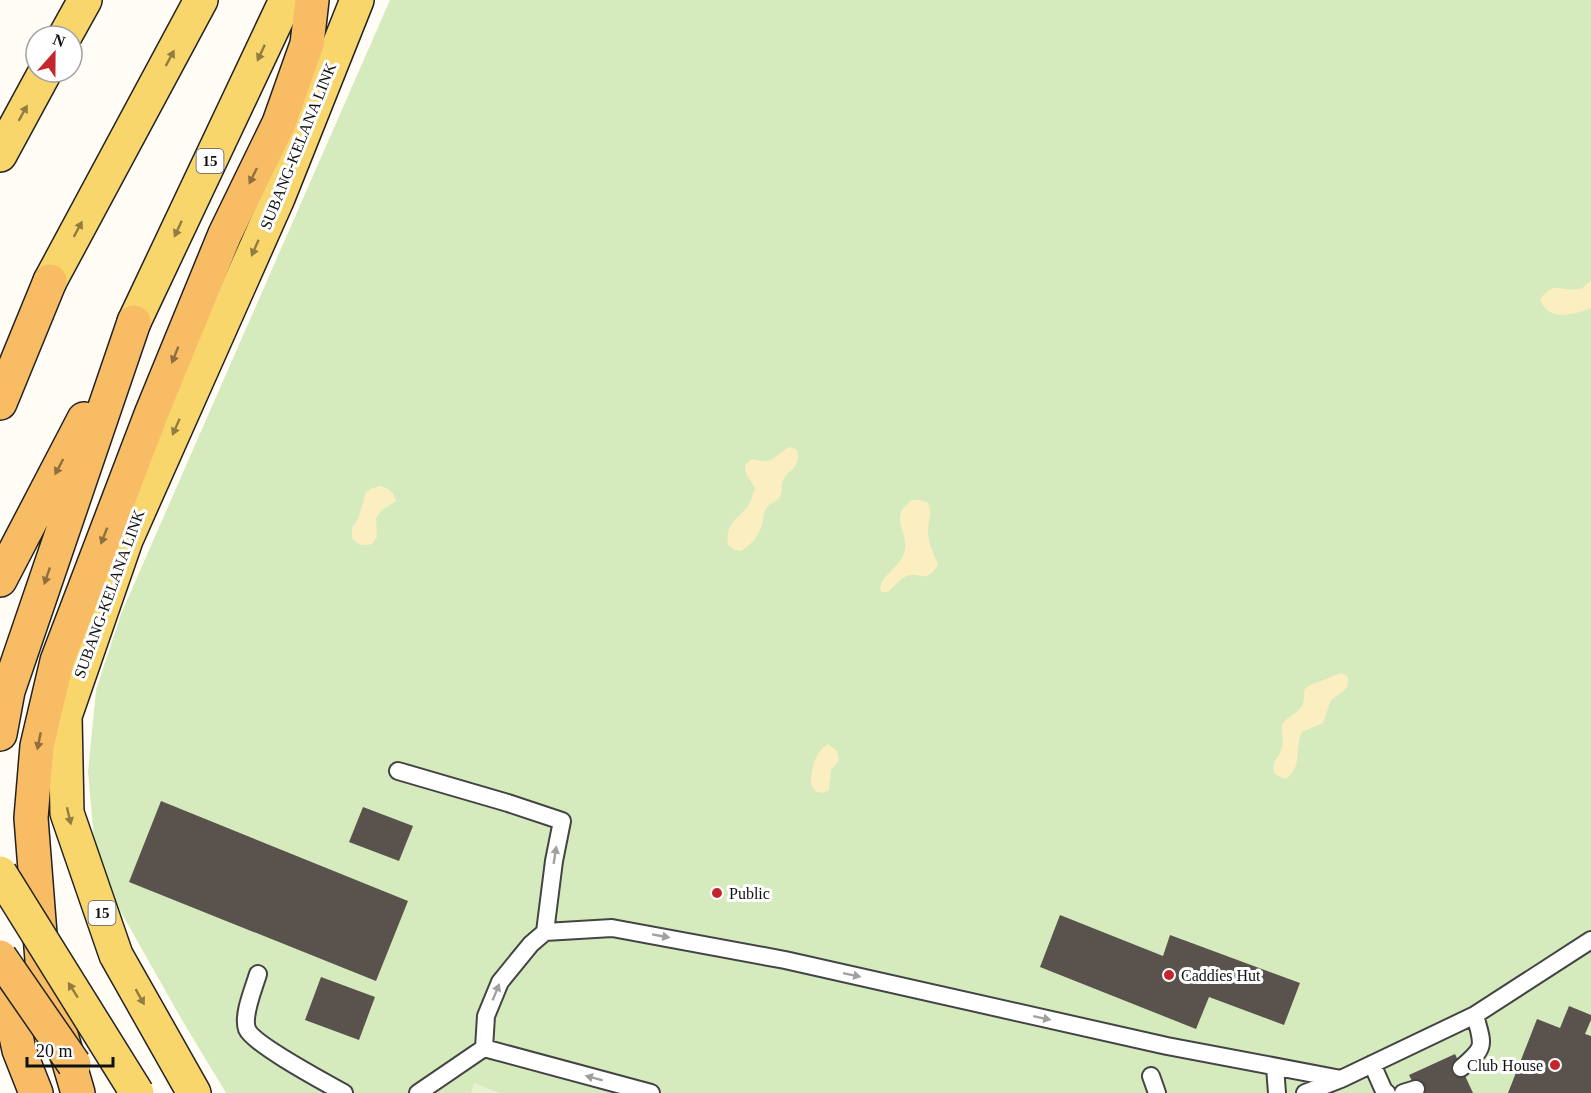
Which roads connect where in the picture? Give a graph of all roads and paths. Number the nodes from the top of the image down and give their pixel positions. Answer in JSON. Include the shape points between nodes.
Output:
{"nodes":[{"id":1,"x":85,"y":0,"type":"edge"},
{"id":2,"x":201,"y":0,"type":"edge"},
{"id":3,"x":286,"y":0,"type":"edge"},
{"id":4,"x":312,"y":0,"type":"edge"},
{"id":5,"x":357,"y":0,"type":"edge"},
{"id":6,"x":72,"y":24,"type":"edge"},
{"id":7,"x":38,"y":84,"type":"edge"},
{"id":8,"x":0,"y":155,"type":"edge"},
{"id":9,"x":50,"y":281,"type":"junction"},
{"id":10,"x":134,"y":322,"type":"junction"},
{"id":11,"x":0,"y":360,"type":"edge"},
{"id":12,"x":0,"y":380,"type":"edge"},
{"id":13,"x":0,"y":403,"type":"edge"},
{"id":14,"x":0,"y":580,"type":"edge"},
{"id":15,"x":0,"y":734,"type":"edge"},
{"id":16,"x":398,"y":771,"type":"dead end"},
{"id":17,"x":0,"y":873,"type":"edge"},
{"id":18,"x":545,"y":932,"type":"junction"},
{"id":19,"x":1590,"y":943,"type":"edge"},
{"id":20,"x":0,"y":957,"type":"edge"},
{"id":21,"x":0,"y":962,"type":"edge"},
{"id":22,"x":258,"y":974,"type":"dead end"},
{"id":23,"x":1475,"y":1015,"type":"junction"},
{"id":24,"x":484,"y":1048,"type":"junction"},
{"id":25,"x":1372,"y":1064,"type":"junction"},
{"id":26,"x":1275,"y":1067,"type":"junction"},
{"id":27,"x":1461,"y":1068,"type":"dead end"},
{"id":28,"x":1151,"y":1076,"type":"dead end"},
{"id":29,"x":1341,"y":1079,"type":"junction"},
{"id":30,"x":36,"y":1093,"type":"edge"},
{"id":31,"x":78,"y":1093,"type":"edge"},
{"id":32,"x":94,"y":1093,"type":"edge"},
{"id":33,"x":137,"y":1093,"type":"edge"},
{"id":34,"x":194,"y":1093,"type":"edge"},
{"id":35,"x":344,"y":1093,"type":"edge"},
{"id":36,"x":418,"y":1093,"type":"edge"},
{"id":37,"x":651,"y":1093,"type":"edge"},
{"id":38,"x":1157,"y":1093,"type":"edge"},
{"id":39,"x":1277,"y":1093,"type":"edge"},
{"id":40,"x":1305,"y":1093,"type":"edge"},
{"id":41,"x":1387,"y":1093,"type":"edge"}],
"edges":[{"from":1,"to":6,"type":"main road"},
{"from":9,"to":2,"type":"main road","one_way":true},
{"from":3,"to":10,"type":"main road","number":"15","one_way":true},
{"from":4,"to":31,"type":"highway","one_way":true,"via":[[307,44],[279,123],[225,234],[152,412],[57,661],[37,746],[31,818],[43,973]]},
{"from":5,"to":34,"type":"main road","name":"SUBANG-KELANA LINK","number":"15","one_way":true,"via":[[278,198],[126,540],[65,716],[67,813],[116,955]]},
{"from":8,"to":7,"type":"main road","one_way":true},
{"from":9,"to":11,"type":"highway"},
{"from":9,"to":12,"type":"highway"},
{"from":9,"to":13,"type":"highway"},
{"from":10,"to":14,"type":"highway","one_way":true},
{"from":10,"to":15,"type":"highway","one_way":true,"via":[[8,691]]},
{"from":18,"to":16,"type":"lane","one_way":true,"via":[[562,821]]},
{"from":33,"to":17,"type":"main road","one_way":true,"bridge":true},
{"from":24,"to":18,"type":"lane","one_way":true,"via":[[486,1016],[500,982]]},
{"from":18,"to":26,"type":"lane","one_way":true,"via":[[612,928],[691,942]]},
{"from":19,"to":23,"type":"lane"},
{"from":20,"to":32,"type":"highway","bridge":true},
{"from":21,"to":30,"type":"highway","via":[[19,1050]]},
{"from":22,"to":35,"type":"lane","via":[[246,1016],[247,1030],[264,1046]]},
{"from":23,"to":25,"type":"lane"},
{"from":23,"to":27,"type":"lane","via":[[1481,1047]]},
{"from":24,"to":36,"type":"lane"},
{"from":37,"to":24,"type":"lane","one_way":true},
{"from":25,"to":29,"type":"lane"},
{"from":25,"to":41,"type":"lane"},
{"from":26,"to":29,"type":"lane"},
{"from":26,"to":39,"type":"lane"},
{"from":28,"to":38,"type":"lane"},
{"from":29,"to":40,"type":"lane"}]}
